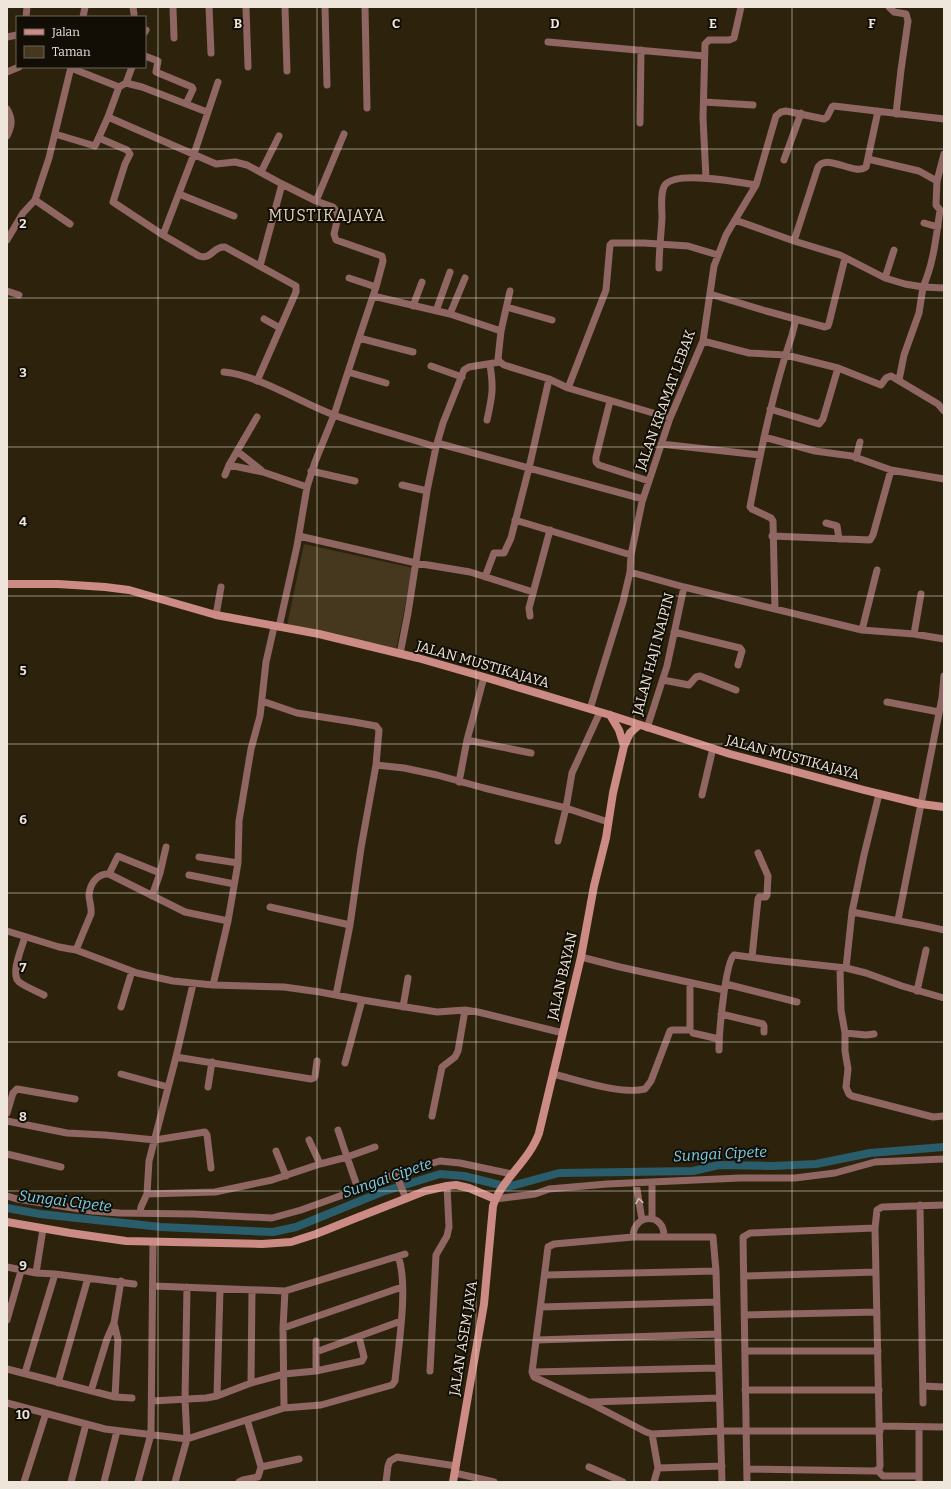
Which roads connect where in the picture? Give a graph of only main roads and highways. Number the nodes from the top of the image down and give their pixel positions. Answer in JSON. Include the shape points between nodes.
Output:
{"nodes":[{"id":1,"x":7,"y":584,"type":"edge"},
{"id":2,"x":610,"y":714,"type":"junction"},
{"id":3,"x":643,"y":726,"type":"junction"},
{"id":4,"x":624,"y":746,"type":"junction"},
{"id":5,"x":944,"y":807,"type":"edge"},
{"id":6,"x":495,"y":1199,"type":"junction"},
{"id":7,"x":7,"y":1222,"type":"edge"},
{"id":8,"x":453,"y":1482,"type":"edge"}],
"edges":[{"from":1,"to":2,"type":"main road","name":"JALAN MUSTIKAJAYA","via":[[58,584],[129,590],[216,615],[319,634],[400,654]]},
{"from":2,"to":3,"type":"main road","name":"JALAN MUSTIKAJAYA"},
{"from":2,"to":4,"type":"main road","name":"JALAN BAYAN","via":[[620,730]]},
{"from":3,"to":4,"type":"main road","name":"JALAN BAYAN","via":[[630,733]]},
{"from":3,"to":5,"type":"main road","name":"JALAN MUSTIKAJAYA","via":[[712,748],[879,794]]},
{"from":4,"to":6,"type":"main road","name":"JALAN BAYAN","via":[[581,957],[536,1142]]},
{"from":6,"to":7,"type":"main road","via":[[469,1188],[447,1186],[405,1196],[356,1218],[291,1242],[262,1244],[97,1238]]},
{"from":6,"to":8,"type":"main road","name":"JALAN ASEM JAYA","via":[[484,1304]]}]}
